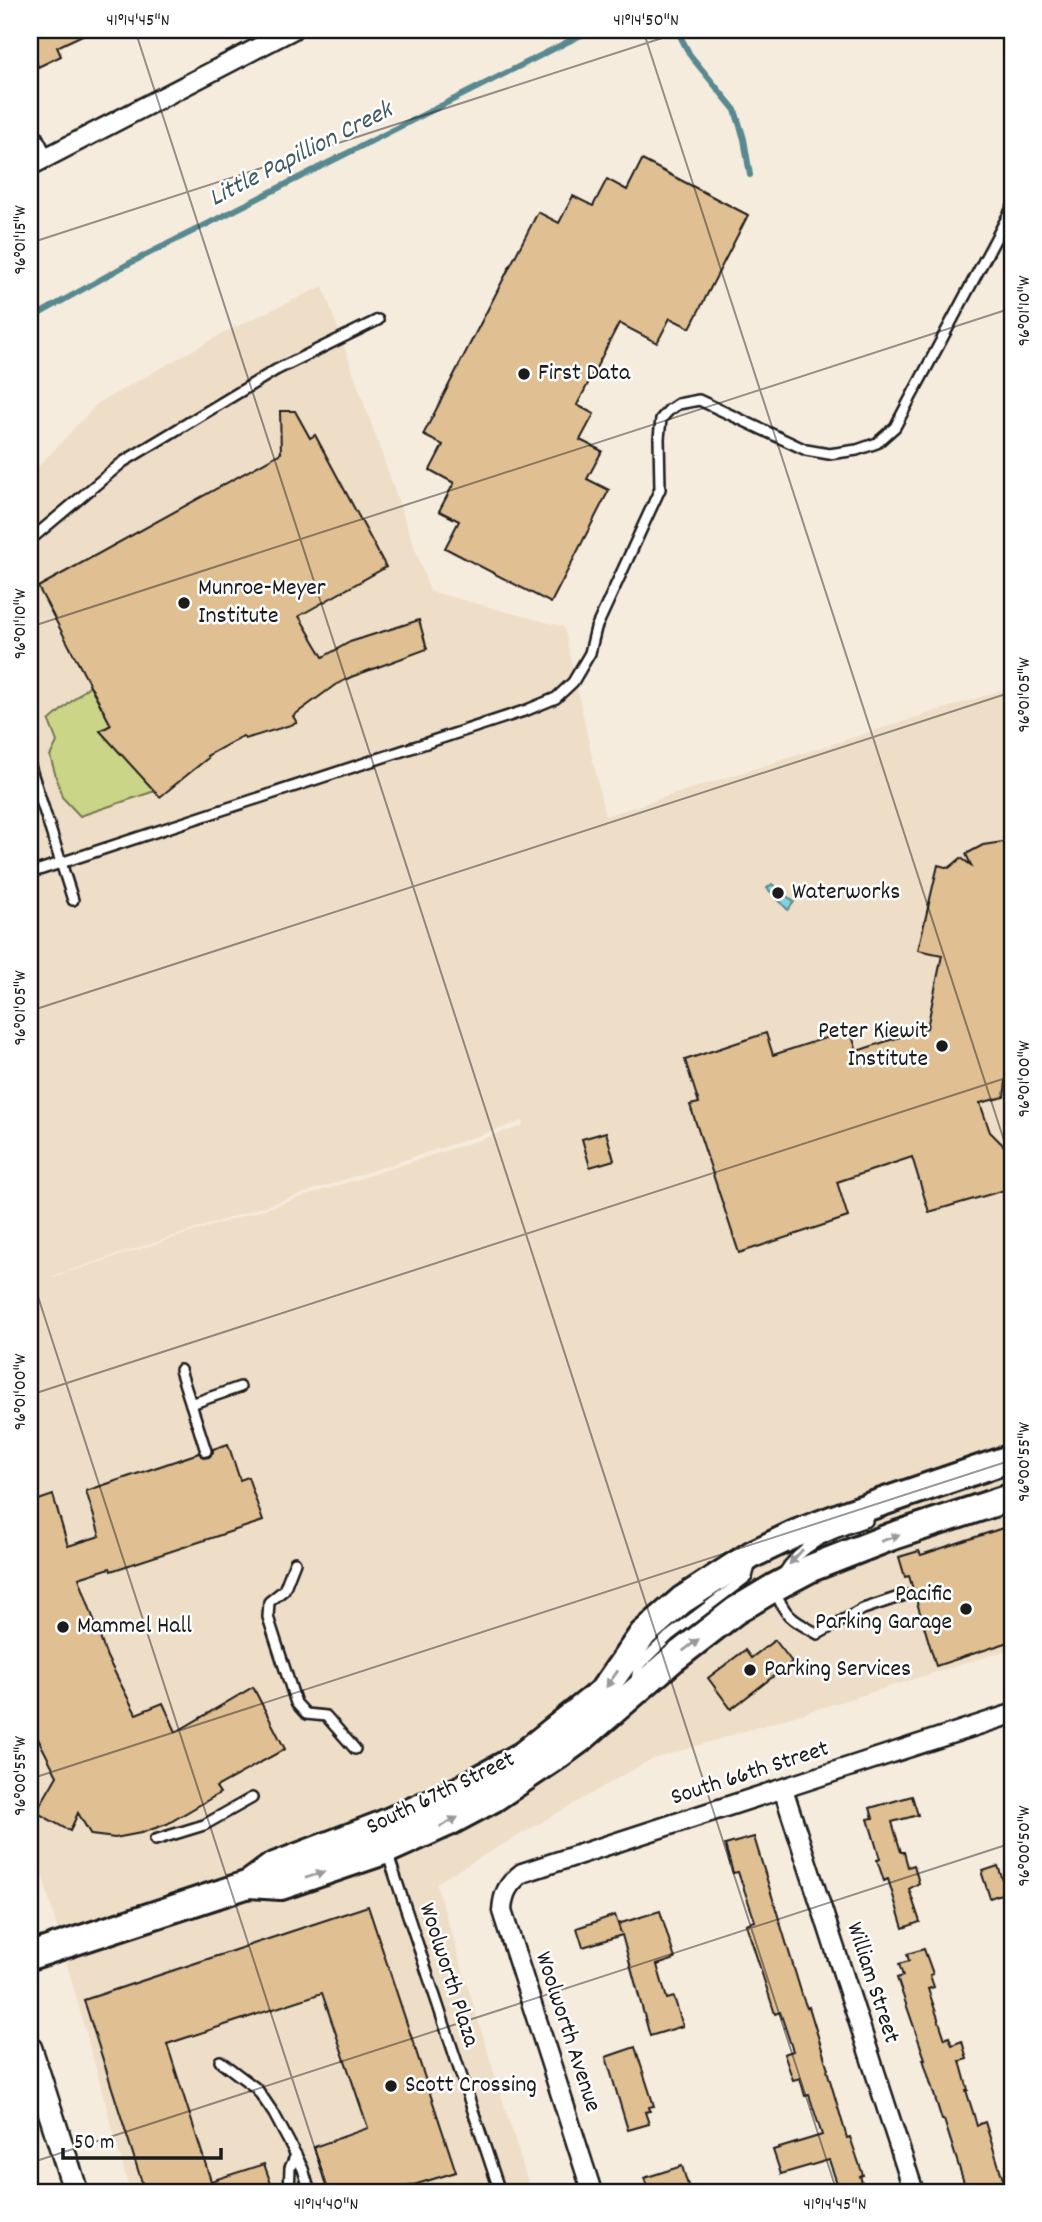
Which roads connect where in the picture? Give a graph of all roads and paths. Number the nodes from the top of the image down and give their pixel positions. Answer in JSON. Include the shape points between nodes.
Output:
{"nodes":[{"id":1,"x":292,"y":30,"type":"edge"},
{"id":2,"x":30,"y":123,"type":"edge"},
{"id":3,"x":48,"y":157,"type":"junction"},
{"id":4,"x":30,"y":166,"type":"edge"},
{"id":5,"x":1012,"y":208,"type":"edge"},
{"id":6,"x":378,"y":320,"type":"dead end"},
{"id":7,"x":30,"y":540,"type":"edge"},
{"id":8,"x":30,"y":766,"type":"edge"},
{"id":9,"x":61,"y":863,"type":"junction"},
{"id":10,"x":30,"y":873,"type":"edge"},
{"id":11,"x":73,"y":901,"type":"dead end"},
{"id":12,"x":180,"y":1370,"type":"dead end"},
{"id":13,"x":240,"y":1387,"type":"dead end"},
{"id":14,"x":191,"y":1404,"type":"junction"},
{"id":15,"x":206,"y":1451,"type":"dead end"},
{"id":16,"x":1012,"y":1458,"type":"edge"},
{"id":17,"x":945,"y":1492,"type":"dead end"},
{"id":18,"x":1012,"y":1497,"type":"edge"},
{"id":19,"x":872,"y":1519,"type":"dead end"},
{"id":20,"x":753,"y":1554,"type":"junction"},
{"id":21,"x":295,"y":1562,"type":"dead end"},
{"id":22,"x":775,"y":1587,"type":"junction"},
{"id":23,"x":905,"y":1595,"type":"dead end"},
{"id":24,"x":633,"y":1693,"type":"junction"},
{"id":25,"x":1012,"y":1714,"type":"edge"},
{"id":26,"x":355,"y":1749,"type":"dead end"},
{"id":27,"x":783,"y":1789,"type":"junction"},
{"id":28,"x":252,"y":1798,"type":"dead end"},
{"id":29,"x":155,"y":1840,"type":"dead end"},
{"id":30,"x":387,"y":1850,"type":"junction"},
{"id":31,"x":249,"y":1884,"type":"junction"},
{"id":32,"x":507,"y":1887,"type":"joint"},
{"id":33,"x":30,"y":1956,"type":"edge"},
{"id":34,"x":30,"y":2049,"type":"edge"},
{"id":35,"x":220,"y":2061,"type":"dead end"},
{"id":36,"x":296,"y":2155,"type":"junction"},
{"id":37,"x":76,"y":2192,"type":"edge"},
{"id":38,"x":289,"y":2192,"type":"edge"},
{"id":39,"x":310,"y":2192,"type":"edge"},
{"id":40,"x":500,"y":2192,"type":"edge"},
{"id":41,"x":592,"y":2192,"type":"edge"},
{"id":42,"x":914,"y":2192,"type":"edge"}],
"edges":[{"from":1,"to":3,"type":"street"},
{"from":2,"to":3,"type":"lane"},
{"from":3,"to":4,"type":"street"},
{"from":5,"to":9,"type":"lane","via":[[895,427],[877,443],[829,454],[806,450],[699,400],[669,410],[661,419],[660,489],[596,628],[590,653],[573,682],[556,698]]},
{"from":6,"to":7,"type":"lane","via":[[276,370],[123,462]]},
{"from":8,"to":9,"type":"lane"},
{"from":9,"to":10,"type":"lane"},
{"from":9,"to":11,"type":"lane"},
{"from":12,"to":14,"type":"lane"},
{"from":13,"to":14,"type":"lane"},
{"from":14,"to":15,"type":"lane"},
{"from":16,"to":17,"type":"lane","via":[[983,1478]]},
{"from":16,"to":20,"type":"main road","name":"South 67th Street","via":[[850,1513]]},
{"from":22,"to":18,"type":"main road","name":"South 67th Street","one_way":true,"via":[[811,1567]]},
{"from":19,"to":22,"type":"lane","one_way":true,"via":[[804,1548]]},
{"from":20,"to":24,"type":"lane","via":[[747,1577],[669,1636],[639,1665]]},
{"from":20,"to":31,"type":"main road","name":"South 67th Street","one_way":true,"via":[[682,1600],[643,1634],[603,1691],[523,1755],[458,1791],[272,1867]]},
{"from":21,"to":26,"type":"lane","via":[[284,1590],[269,1602],[272,1630],[296,1703],[306,1714],[326,1716]]},
{"from":22,"to":23,"type":"lane","via":[[792,1620],[818,1634],[863,1609]]},
{"from":24,"to":22,"type":"main road","name":"South 67th Street","one_way":true,"via":[[735,1611]]},
{"from":30,"to":24,"type":"main road","name":"South 67th Street","one_way":true,"via":[[494,1798],[574,1744]]},
{"from":25,"to":27,"type":"street","name":"South 66th Street"},
{"from":27,"to":32,"type":"street","name":"South 66th Street","via":[[522,1873]]},
{"from":27,"to":42,"type":"street","name":"William Street"},
{"from":28,"to":29,"type":"lane","via":[[204,1825]]},
{"from":31,"to":30,"type":"main road","name":"South 67th Street","one_way":true,"via":[[281,1886]]},
{"from":30,"to":40,"type":"lane","name":"Woolworth Plaza"},
{"from":31,"to":33,"type":"main road","name":"South 67th Street"},
{"from":32,"to":41,"type":"street","name":"Woolworth Avenue","via":[[502,1911]]},
{"from":34,"to":37,"type":"street"},
{"from":35,"to":36,"type":"lane","via":[[257,2089]]},
{"from":36,"to":38,"type":"lane"},
{"from":36,"to":39,"type":"lane"}]}
